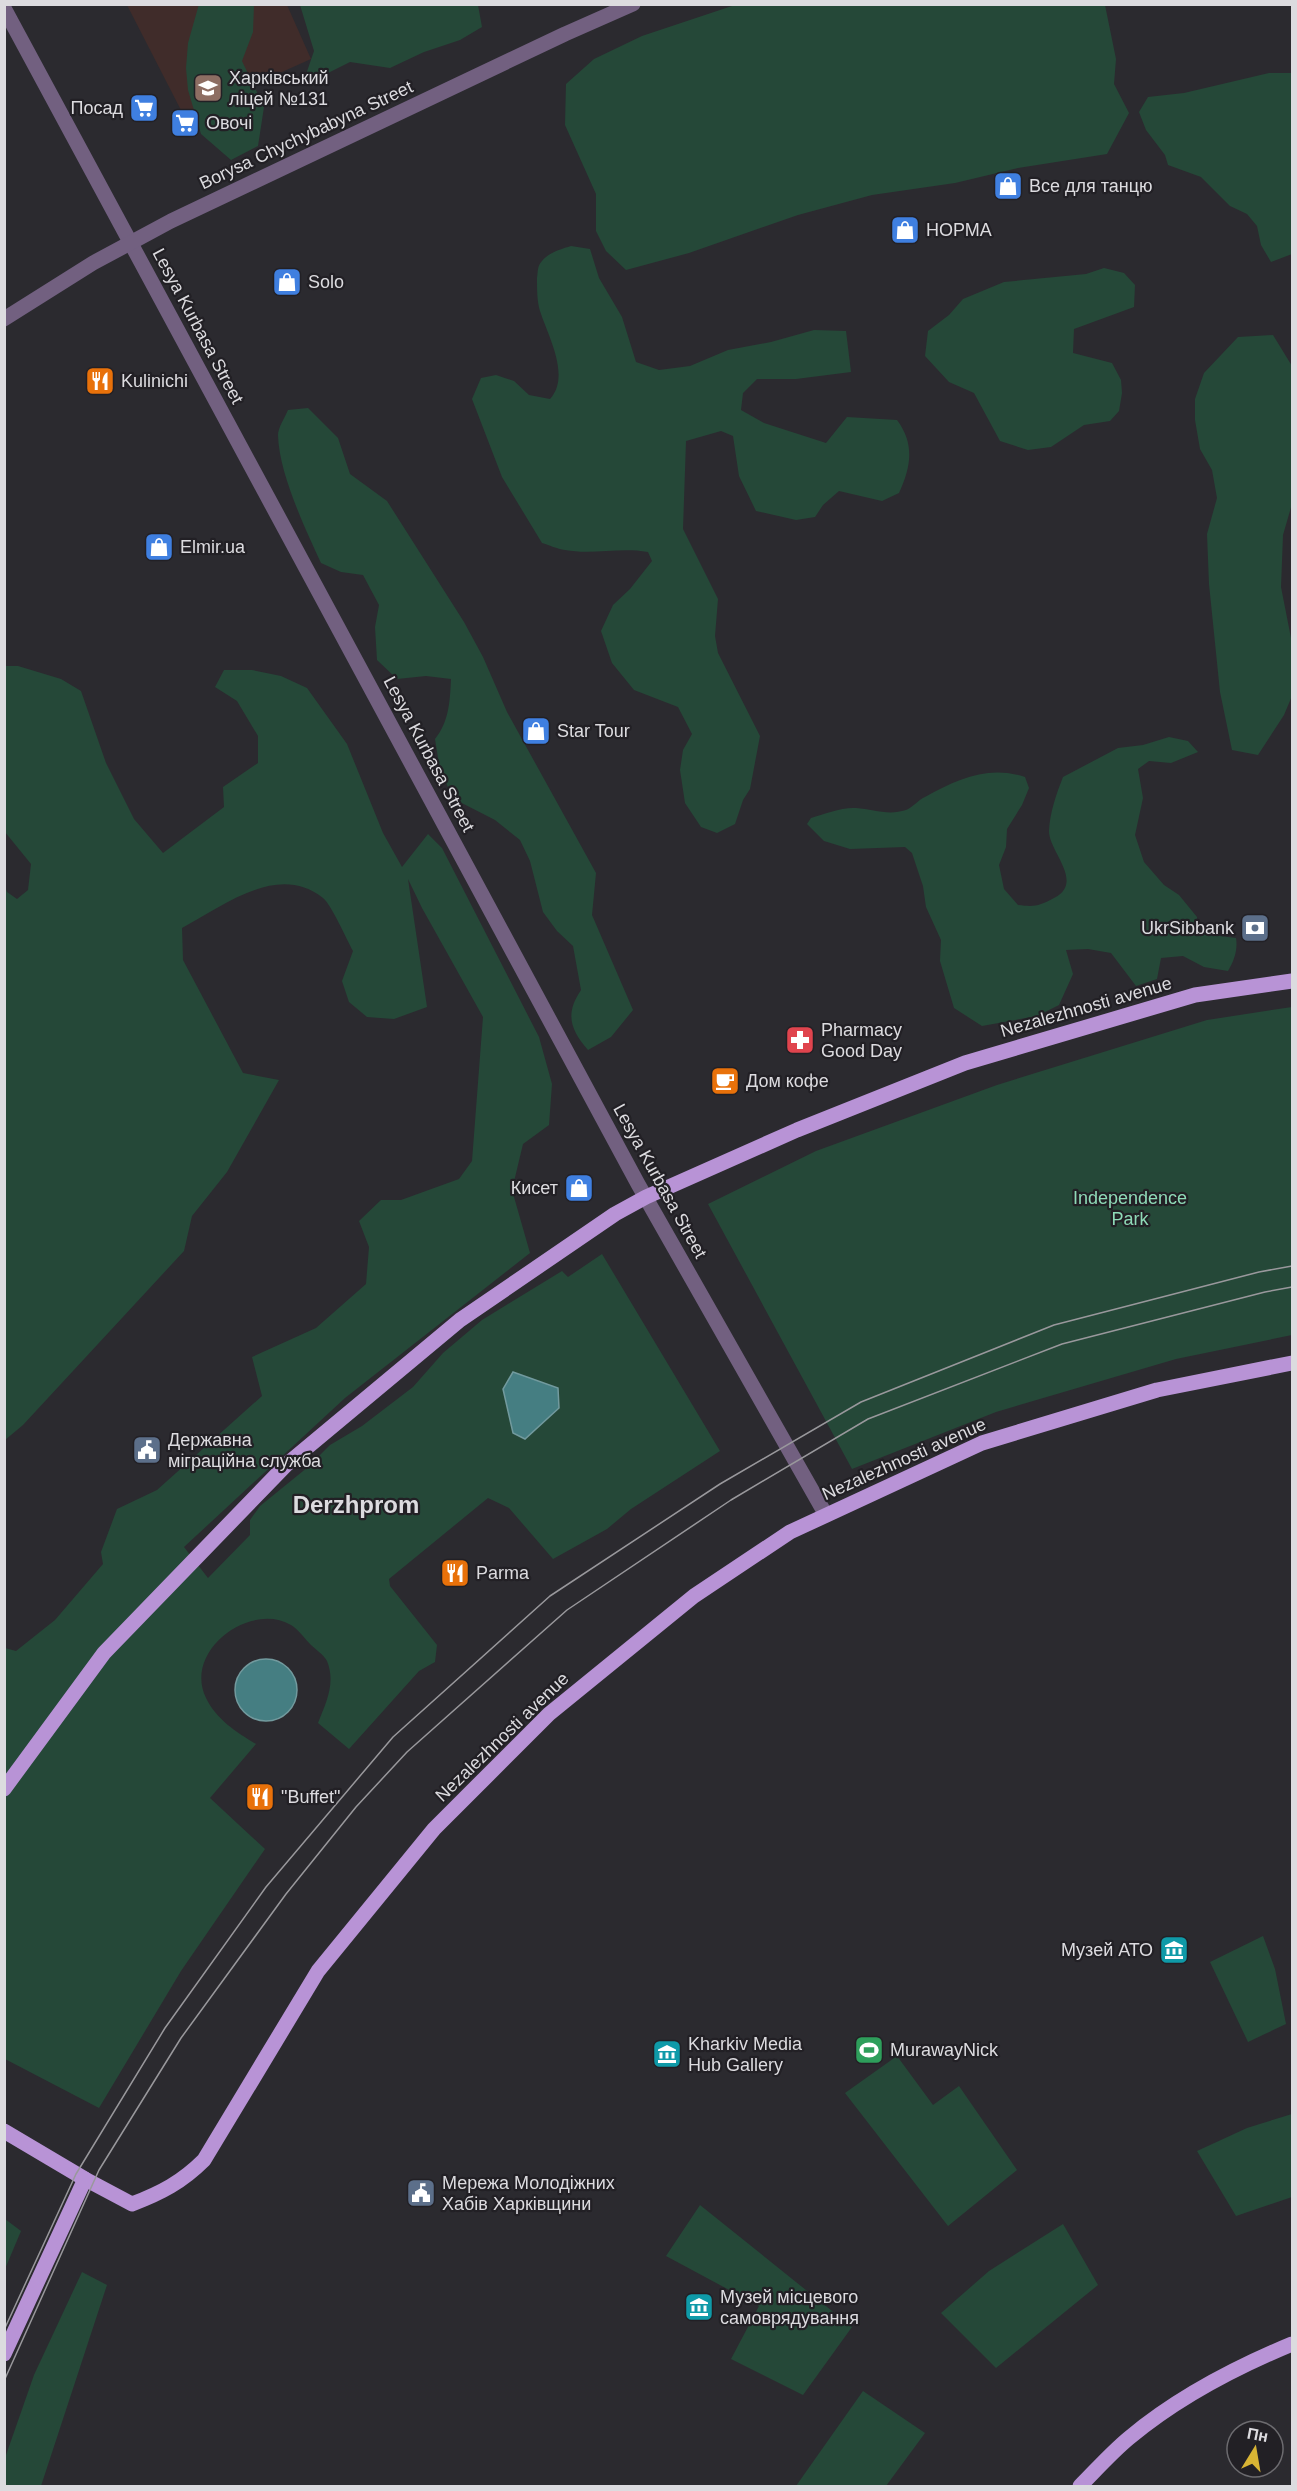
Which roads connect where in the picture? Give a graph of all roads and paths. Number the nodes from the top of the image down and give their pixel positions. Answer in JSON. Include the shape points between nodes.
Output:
{"nodes":[{"id":1,"x":633,"y":4,"type":"edge"},
{"id":2,"x":4,"y":8,"type":"edge"},
{"id":3,"x":131,"y":242,"type":"junction"},
{"id":4,"x":4,"y":319,"type":"edge"},
{"id":5,"x":1293,"y":981,"type":"edge"},
{"id":6,"x":646,"y":1197,"type":"junction"},
{"id":7,"x":1293,"y":1363,"type":"edge"},
{"id":8,"x":826,"y":1515,"type":"junction"},
{"id":9,"x":4,"y":1789,"type":"edge"},
{"id":10,"x":4,"y":2131,"type":"edge"},
{"id":11,"x":85,"y":2179,"type":"junction"},
{"id":12,"x":1293,"y":2344,"type":"edge"},
{"id":13,"x":4,"y":2354,"type":"edge"},
{"id":14,"x":1080,"y":2487,"type":"edge"}],
"edges":[{"from":1,"to":3,"type":"street","name":"Borysa Chychybabyna Street"},
{"from":2,"to":3,"type":"street","name":"Lesya Kurbasa Street"},
{"from":3,"to":4,"type":"street","name":"Borysa Chychybabyna Street"},
{"from":3,"to":6,"type":"street","name":"Lesya Kurbasa Street"},
{"from":5,"to":6,"type":"main road","name":"Nezalezhnosti avenue","via":[[1196,995],[965,1063],[796,1130]]},
{"from":6,"to":8,"type":"street","name":"Lesya Kurbasa Street"},
{"from":6,"to":9,"type":"main road","name":"Nezalezhnosti avenue","via":[[460,1320],[285,1465],[104,1653]]},
{"from":7,"to":8,"type":"main road","name":"Nezalezhnosti avenue","via":[[1157,1390],[982,1443]]},
{"from":8,"to":11,"type":"main road","name":"Nezalezhnosti avenue","via":[[790,1532],[694,1596],[549,1714],[434,1829],[318,1971],[204,2160],[185,2178],[132,2204]]},
{"from":10,"to":11,"type":"main road","name":"Nezalezhnosti avenue"},
{"from":11,"to":13,"type":"main road"},
{"from":12,"to":14,"type":"main road","via":[[1243,2364],[1187,2395],[1128,2438]]}]}
